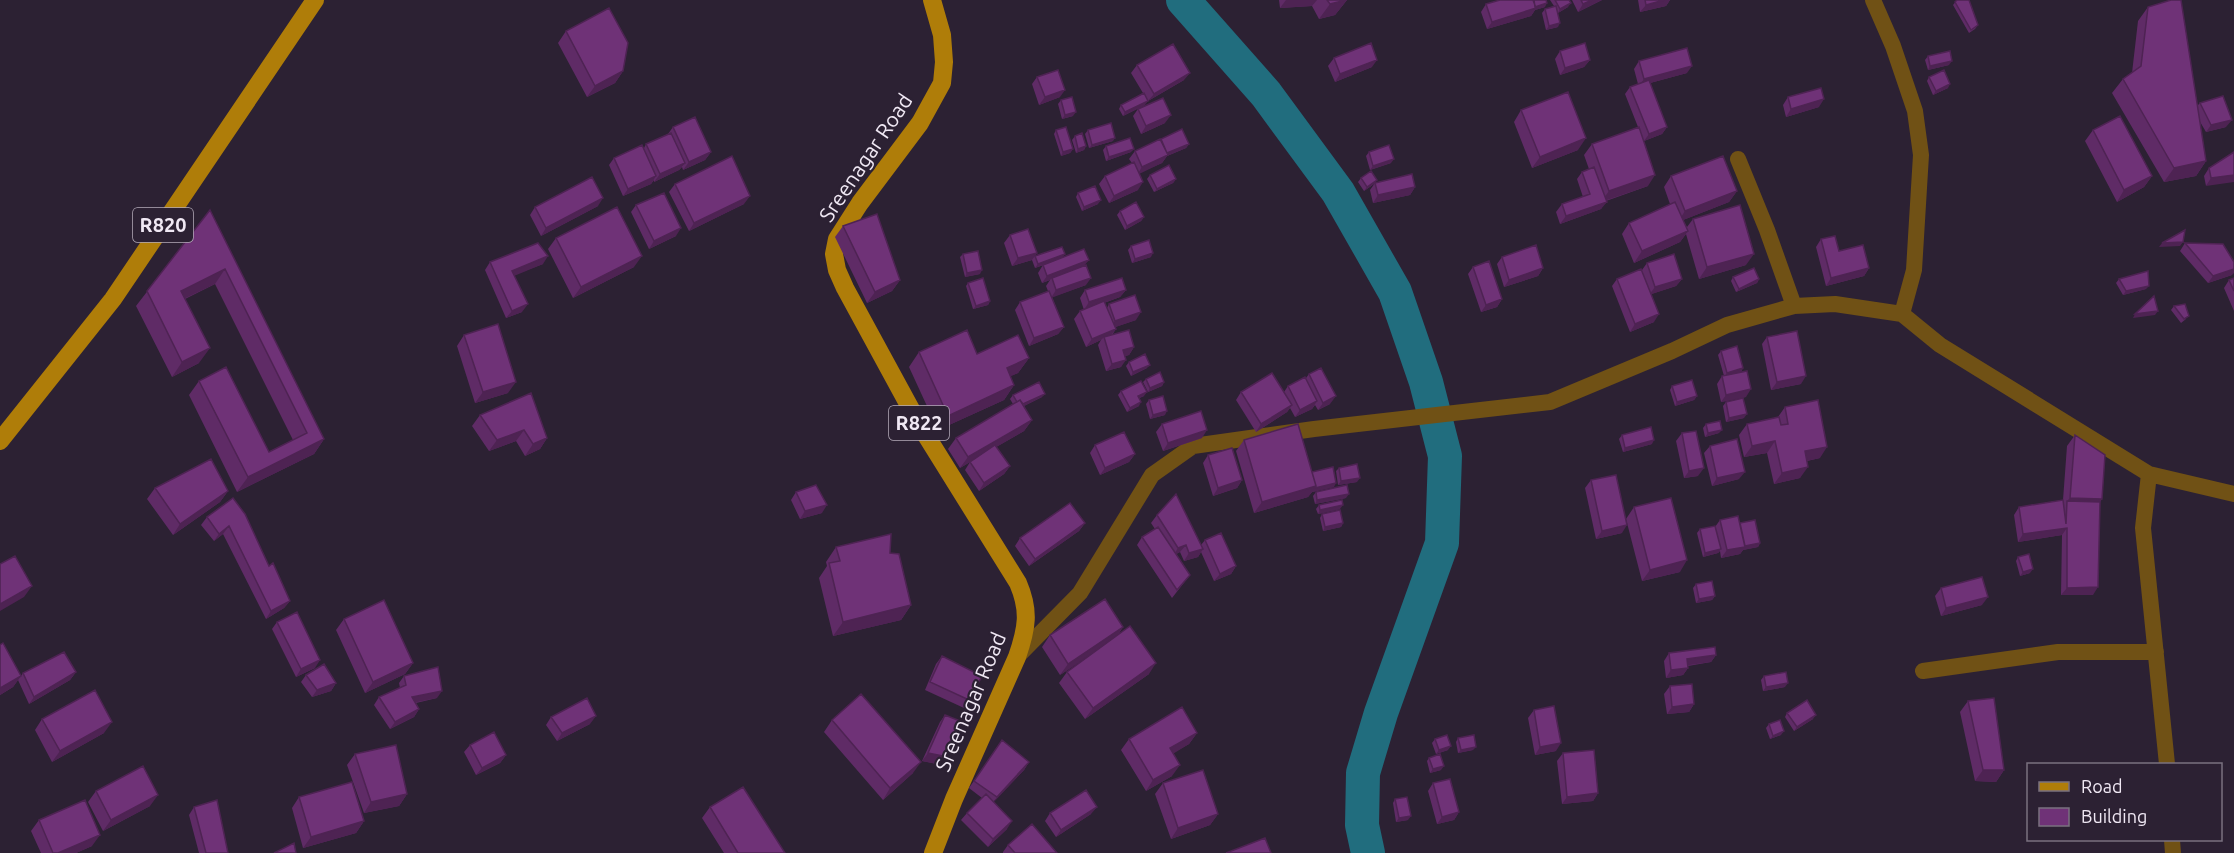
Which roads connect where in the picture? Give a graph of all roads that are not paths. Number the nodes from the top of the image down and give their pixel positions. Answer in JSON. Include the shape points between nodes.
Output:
{"nodes":[{"id":1,"x":315,"y":0,"type":"edge"},
{"id":2,"x":932,"y":0,"type":"edge"},
{"id":3,"x":1873,"y":0,"type":"edge"},
{"id":4,"x":1738,"y":159,"type":"dead end"},
{"id":5,"x":1794,"y":306,"type":"junction"},
{"id":6,"x":1902,"y":314,"type":"junction"},
{"id":7,"x":0,"y":441,"type":"edge"},
{"id":8,"x":2149,"y":474,"type":"junction"},
{"id":9,"x":2234,"y":494,"type":"edge"},
{"id":10,"x":2156,"y":652,"type":"junction"},
{"id":11,"x":1017,"y":657,"type":"junction"},
{"id":12,"x":1923,"y":671,"type":"dead end"},
{"id":13,"x":2167,"y":763,"type":"edge"},
{"id":14,"x":933,"y":853,"type":"edge"}],
"edges":[{"from":1,"to":7,"type":"main road","number":"R820","via":[[113,299]]},
{"from":2,"to":11,"type":"main road","name":"Sreenagar Road","number":"R822","via":[[942,35],[942,83],[920,123],[837,239],[834,254],[845,288],[919,424],[1025,598],[1027,617]]},
{"from":3,"to":6,"type":"street","via":[[1915,111],[1921,155],[1914,270]]},
{"from":4,"to":5,"type":"street"},
{"from":5,"to":6,"type":"street","via":[[1835,304]]},
{"from":5,"to":11,"type":"street","via":[[1727,324],[1550,402],[1193,446],[1152,475],[1080,594]]},
{"from":6,"to":8,"type":"street","via":[[1940,345]]},
{"from":8,"to":9,"type":"street"},
{"from":8,"to":10,"type":"street","via":[[2143,528]]},
{"from":10,"to":12,"type":"street","via":[[2058,652]]},
{"from":10,"to":13,"type":"street"},
{"from":11,"to":14,"type":"main road","name":"Sreenagar Road","number":"R822"}]}
